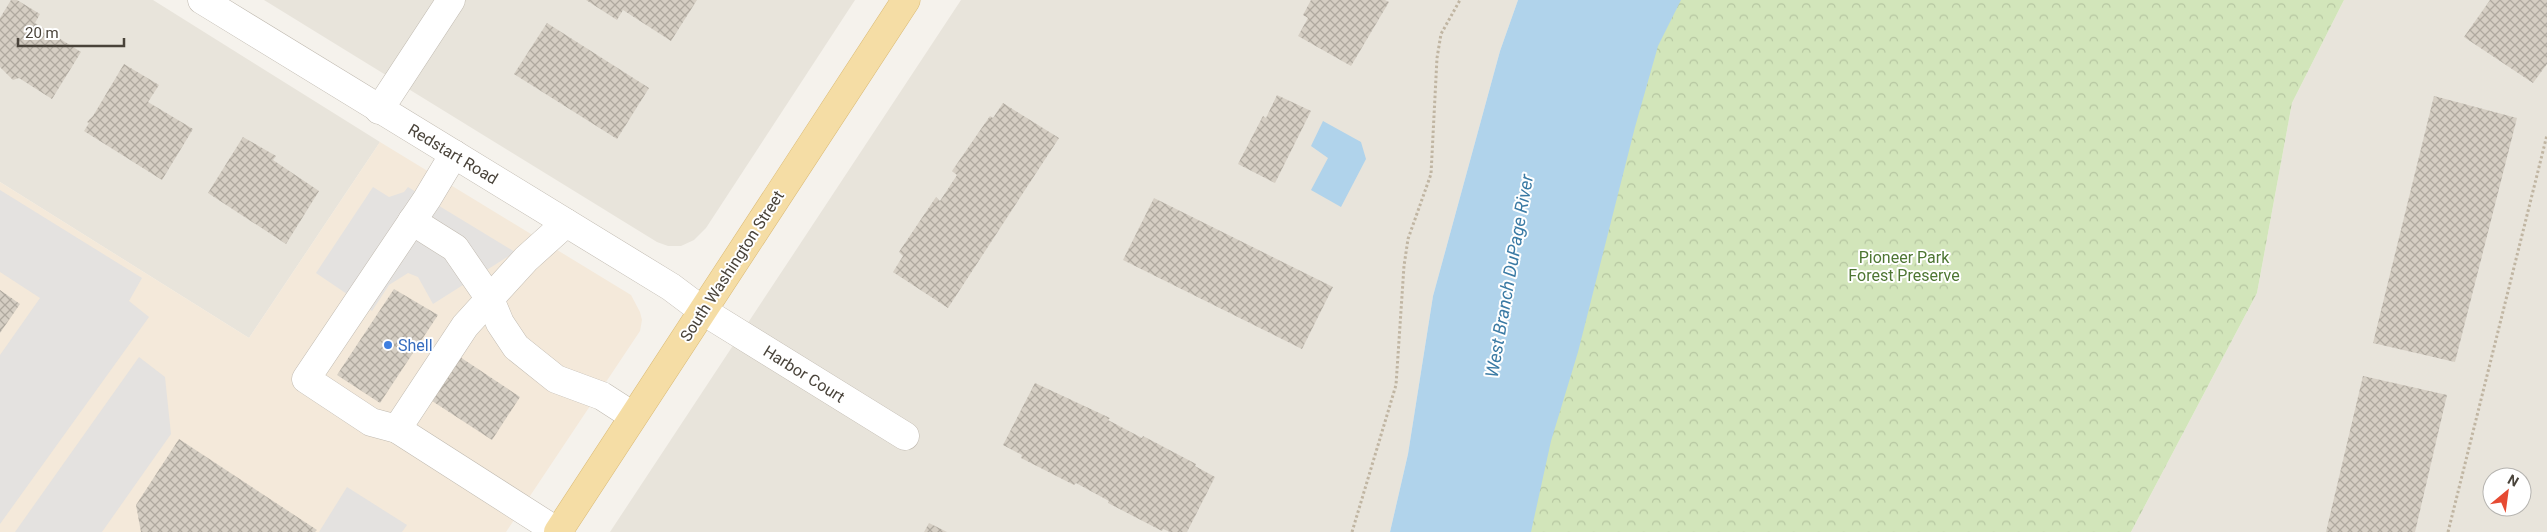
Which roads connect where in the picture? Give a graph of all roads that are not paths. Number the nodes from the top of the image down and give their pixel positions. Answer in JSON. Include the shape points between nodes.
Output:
{"nodes":[{"id":1,"x":202,"y":0,"type":"edge"},
{"id":2,"x":451,"y":0,"type":"edge"},
{"id":3,"x":906,"y":0,"type":"edge"},
{"id":4,"x":379,"y":110,"type":"junction"},
{"id":5,"x":454,"y":154,"type":"junction"},
{"id":6,"x":412,"y":221,"type":"junction"},
{"id":7,"x":566,"y":223,"type":"junction"},
{"id":8,"x":490,"y":299,"type":"junction"},
{"id":9,"x":703,"y":311,"type":"junction"},
{"id":10,"x":633,"y":416,"type":"junction"},
{"id":11,"x":397,"y":429,"type":"junction"},
{"id":12,"x":905,"y":436,"type":"dead end"},
{"id":13,"x":558,"y":532,"type":"edge"}],
"edges":[{"from":1,"to":4,"type":"street","name":"Redstart Road"},
{"from":2,"to":4,"type":"street"},
{"from":3,"to":9,"type":"main road","name":"South Washington Street"},
{"from":4,"to":5,"type":"street","name":"Redstart Road"},
{"from":5,"to":6,"type":"street"},
{"from":5,"to":7,"type":"street","name":"Redstart Road"},
{"from":6,"to":8,"type":"street","via":[[455,248]]},
{"from":6,"to":11,"type":"street","via":[[306,379],[371,422]]},
{"from":7,"to":8,"type":"street"},
{"from":7,"to":9,"type":"street","name":"Redstart Road","via":[[671,287]]},
{"from":8,"to":10,"type":"street","via":[[500,323],[516,347],[541,369],[602,396]]},
{"from":8,"to":11,"type":"street","via":[[465,326]]},
{"from":9,"to":10,"type":"main road","name":"South Washington Street"},
{"from":9,"to":12,"type":"street","name":"Harbor Court"},
{"from":10,"to":13,"type":"main road","name":"South Washington Street"},
{"from":11,"to":13,"type":"street"}]}
